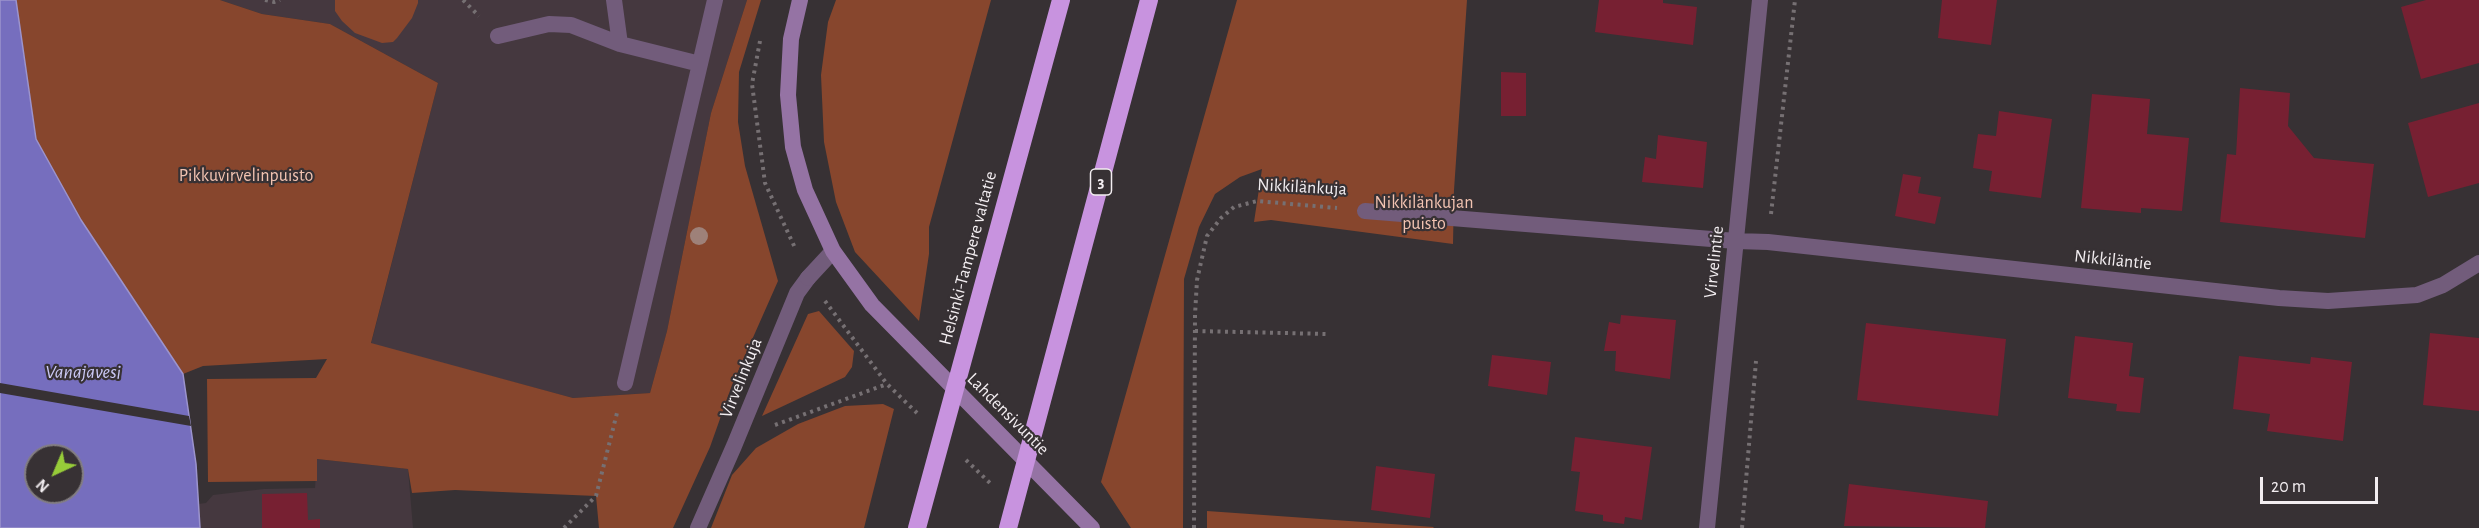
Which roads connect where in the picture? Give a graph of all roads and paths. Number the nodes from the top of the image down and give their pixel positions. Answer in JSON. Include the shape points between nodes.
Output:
{"nodes":[{"id":1,"x":265,"y":0,"type":"edge"},
{"id":2,"x":280,"y":0,"type":"edge"},
{"id":3,"x":614,"y":0,"type":"edge"},
{"id":4,"x":715,"y":0,"type":"edge"},
{"id":5,"x":800,"y":0,"type":"edge"},
{"id":6,"x":1061,"y":0,"type":"edge"},
{"id":7,"x":1149,"y":0,"type":"edge"},
{"id":8,"x":1760,"y":0,"type":"edge"},
{"id":9,"x":498,"y":36,"type":"dead end"},
{"id":10,"x":620,"y":44,"type":"junction"},
{"id":11,"x":700,"y":64,"type":"junction"},
{"id":12,"x":1365,"y":210,"type":"joint"},
{"id":13,"x":1736,"y":242,"type":"junction"},
{"id":14,"x":833,"y":251,"type":"junction"},
{"id":15,"x":2479,"y":262,"type":"edge"},
{"id":16,"x":808,"y":278,"type":"junction"},
{"id":17,"x":1195,"y":332,"type":"junction"},
{"id":18,"x":1328,"y":334,"type":"dead end"},
{"id":19,"x":625,"y":383,"type":"joint"},
{"id":20,"x":734,"y":446,"type":"junction"},
{"id":21,"x":564,"y":528,"type":"edge"},
{"id":22,"x":698,"y":528,"type":"edge"},
{"id":23,"x":917,"y":528,"type":"edge"},
{"id":24,"x":1008,"y":528,"type":"edge"},
{"id":25,"x":1092,"y":528,"type":"edge"},
{"id":26,"x":1194,"y":528,"type":"edge"},
{"id":27,"x":1707,"y":528,"type":"edge"}],
"edges":[{"from":1,"to":2,"type":"path"},
{"from":3,"to":10,"type":"street"},
{"from":4,"to":11,"type":"street"},
{"from":5,"to":14,"type":"main road","name":"Lahdensivuntie","via":[[791,39],[788,94],[793,147],[805,190]]},
{"from":6,"to":23,"type":"highway","name":"Helsinki-Tampere valtatie"},
{"from":7,"to":24,"type":"highway","number":"3"},
{"from":8,"to":13,"type":"street","name":"Virvelintie"},
{"from":9,"to":10,"type":"street","via":[[549,24],[571,25]]},
{"from":10,"to":11,"type":"street"},
{"from":11,"to":19,"type":"street"},
{"from":12,"to":13,"type":"street","name":"Nikkilänkuja"},
{"from":12,"to":17,"type":"path","name":"Nikkilänkuja","via":[[1257,201],[1234,207],[1207,236],[1197,280]]},
{"from":13,"to":15,"type":"street","name":"Nikkiläntie","via":[[1768,242],[2328,301],[2417,295],[2443,285]]},
{"from":13,"to":27,"type":"street","name":"Virvelintie"},
{"from":14,"to":16,"type":"street","name":"Virvelinkuja"},
{"from":14,"to":25,"type":"main road","name":"Lahdensivuntie","via":[[872,305]]},
{"from":16,"to":20,"type":"street","name":"Virvelinkuja","via":[[797,293]]},
{"from":16,"to":20,"type":"path","via":[[888,384],[764,429]]},
{"from":17,"to":18,"type":"path"},
{"from":17,"to":26,"type":"path","name":"Nikkilänkuja"},
{"from":19,"to":21,"type":"path","via":[[596,496]]},
{"from":20,"to":22,"type":"street","name":"Virvelinkuja"}]}
